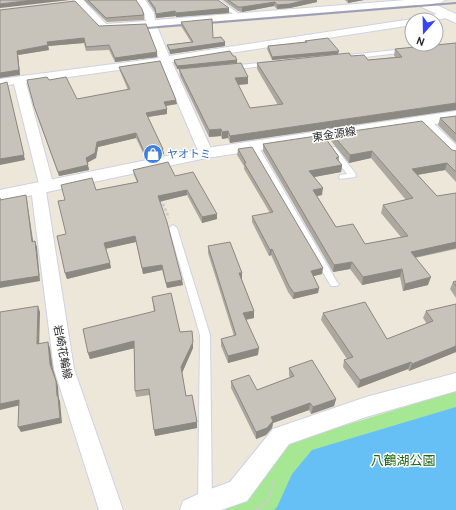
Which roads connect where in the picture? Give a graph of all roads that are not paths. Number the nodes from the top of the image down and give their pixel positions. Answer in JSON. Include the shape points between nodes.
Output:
{"nodes":[{"id":1,"x":140,"y":0,"type":"edge"},
{"id":2,"x":217,"y":0,"type":"edge"},
{"id":3,"x":440,"y":0,"type":"edge"},
{"id":4,"x":419,"y":1,"type":"edge"},
{"id":5,"x":77,"y":2,"type":"edge"},
{"id":6,"x":293,"y":4,"type":"edge"},
{"id":7,"x":306,"y":11,"type":"junction"},
{"id":8,"x":240,"y":16,"type":"junction"},
{"id":9,"x":452,"y":17,"type":"edge"},
{"id":10,"x":404,"y":23,"type":"edge"},
{"id":11,"x":151,"y":24,"type":"junction"},
{"id":12,"x":404,"y":51,"type":"edge"},
{"id":13,"x":337,"y":58,"type":"edge"},
{"id":14,"x":165,"y":60,"type":"junction"},
{"id":15,"x":274,"y":64,"type":"edge"},
{"id":16,"x":227,"y":68,"type":"edge"},
{"id":17,"x":19,"y":80,"type":"junction"},
{"id":18,"x":0,"y":83,"type":"edge"},
{"id":19,"x":456,"y":116,"type":"edge"},
{"id":20,"x":422,"y":120,"type":"junction"},
{"id":21,"x":322,"y":135,"type":"junction"},
{"id":22,"x":254,"y":146,"type":"junction"},
{"id":23,"x":206,"y":153,"type":"junction"},
{"id":24,"x":456,"y":153,"type":"edge"},
{"id":25,"x":343,"y":177,"type":"dead end"},
{"id":26,"x":43,"y":187,"type":"junction"},
{"id":27,"x":0,"y":196,"type":"edge"},
{"id":28,"x":173,"y":228,"type":"road end"},
{"id":29,"x":334,"y":284,"type":"dead end"},
{"id":30,"x":456,"y":382,"type":"edge"},
{"id":31,"x":199,"y":506,"type":"edge"},
{"id":32,"x":111,"y":510,"type":"edge"}],
"edges":[{"from":1,"to":11,"type":"street","via":[[149,13]]},
{"from":2,"to":8,"type":"lane"},
{"from":3,"to":4,"type":"street"},
{"from":4,"to":7,"type":"street"},
{"from":4,"to":9,"type":"main road"},
{"from":5,"to":11,"type":"street","via":[[104,27]]},
{"from":6,"to":7,"type":"street"},
{"from":7,"to":8,"type":"street"},
{"from":8,"to":11,"type":"street"},
{"from":10,"to":14,"type":"street"},
{"from":11,"to":14,"type":"street"},
{"from":12,"to":13,"type":"lane"},
{"from":14,"to":17,"type":"street"},
{"from":14,"to":23,"type":"street","via":[[175,73]]},
{"from":15,"to":16,"type":"lane"},
{"from":17,"to":18,"type":"street"},
{"from":17,"to":26,"type":"street","name":"岩崎花輪線"},
{"from":19,"to":20,"type":"main road","name":"東金源線"},
{"from":20,"to":21,"type":"main road","name":"東金源線"},
{"from":20,"to":24,"type":"street"},
{"from":21,"to":22,"type":"main road","name":"東金源線"},
{"from":21,"to":25,"type":"lane","via":[[352,175]]},
{"from":22,"to":23,"type":"main road","name":"東金源線"},
{"from":22,"to":29,"type":"lane"},
{"from":23,"to":26,"type":"main road","name":"東金源線"},
{"from":26,"to":27,"type":"main road","name":"東金源線"},
{"from":26,"to":32,"type":"street","name":"岩崎花輪線","via":[[64,369]]},
{"from":28,"to":31,"type":"lane","via":[[205,335]]},
{"from":30,"to":31,"type":"street","via":[[366,407],[281,436],[238,492]]}]}
